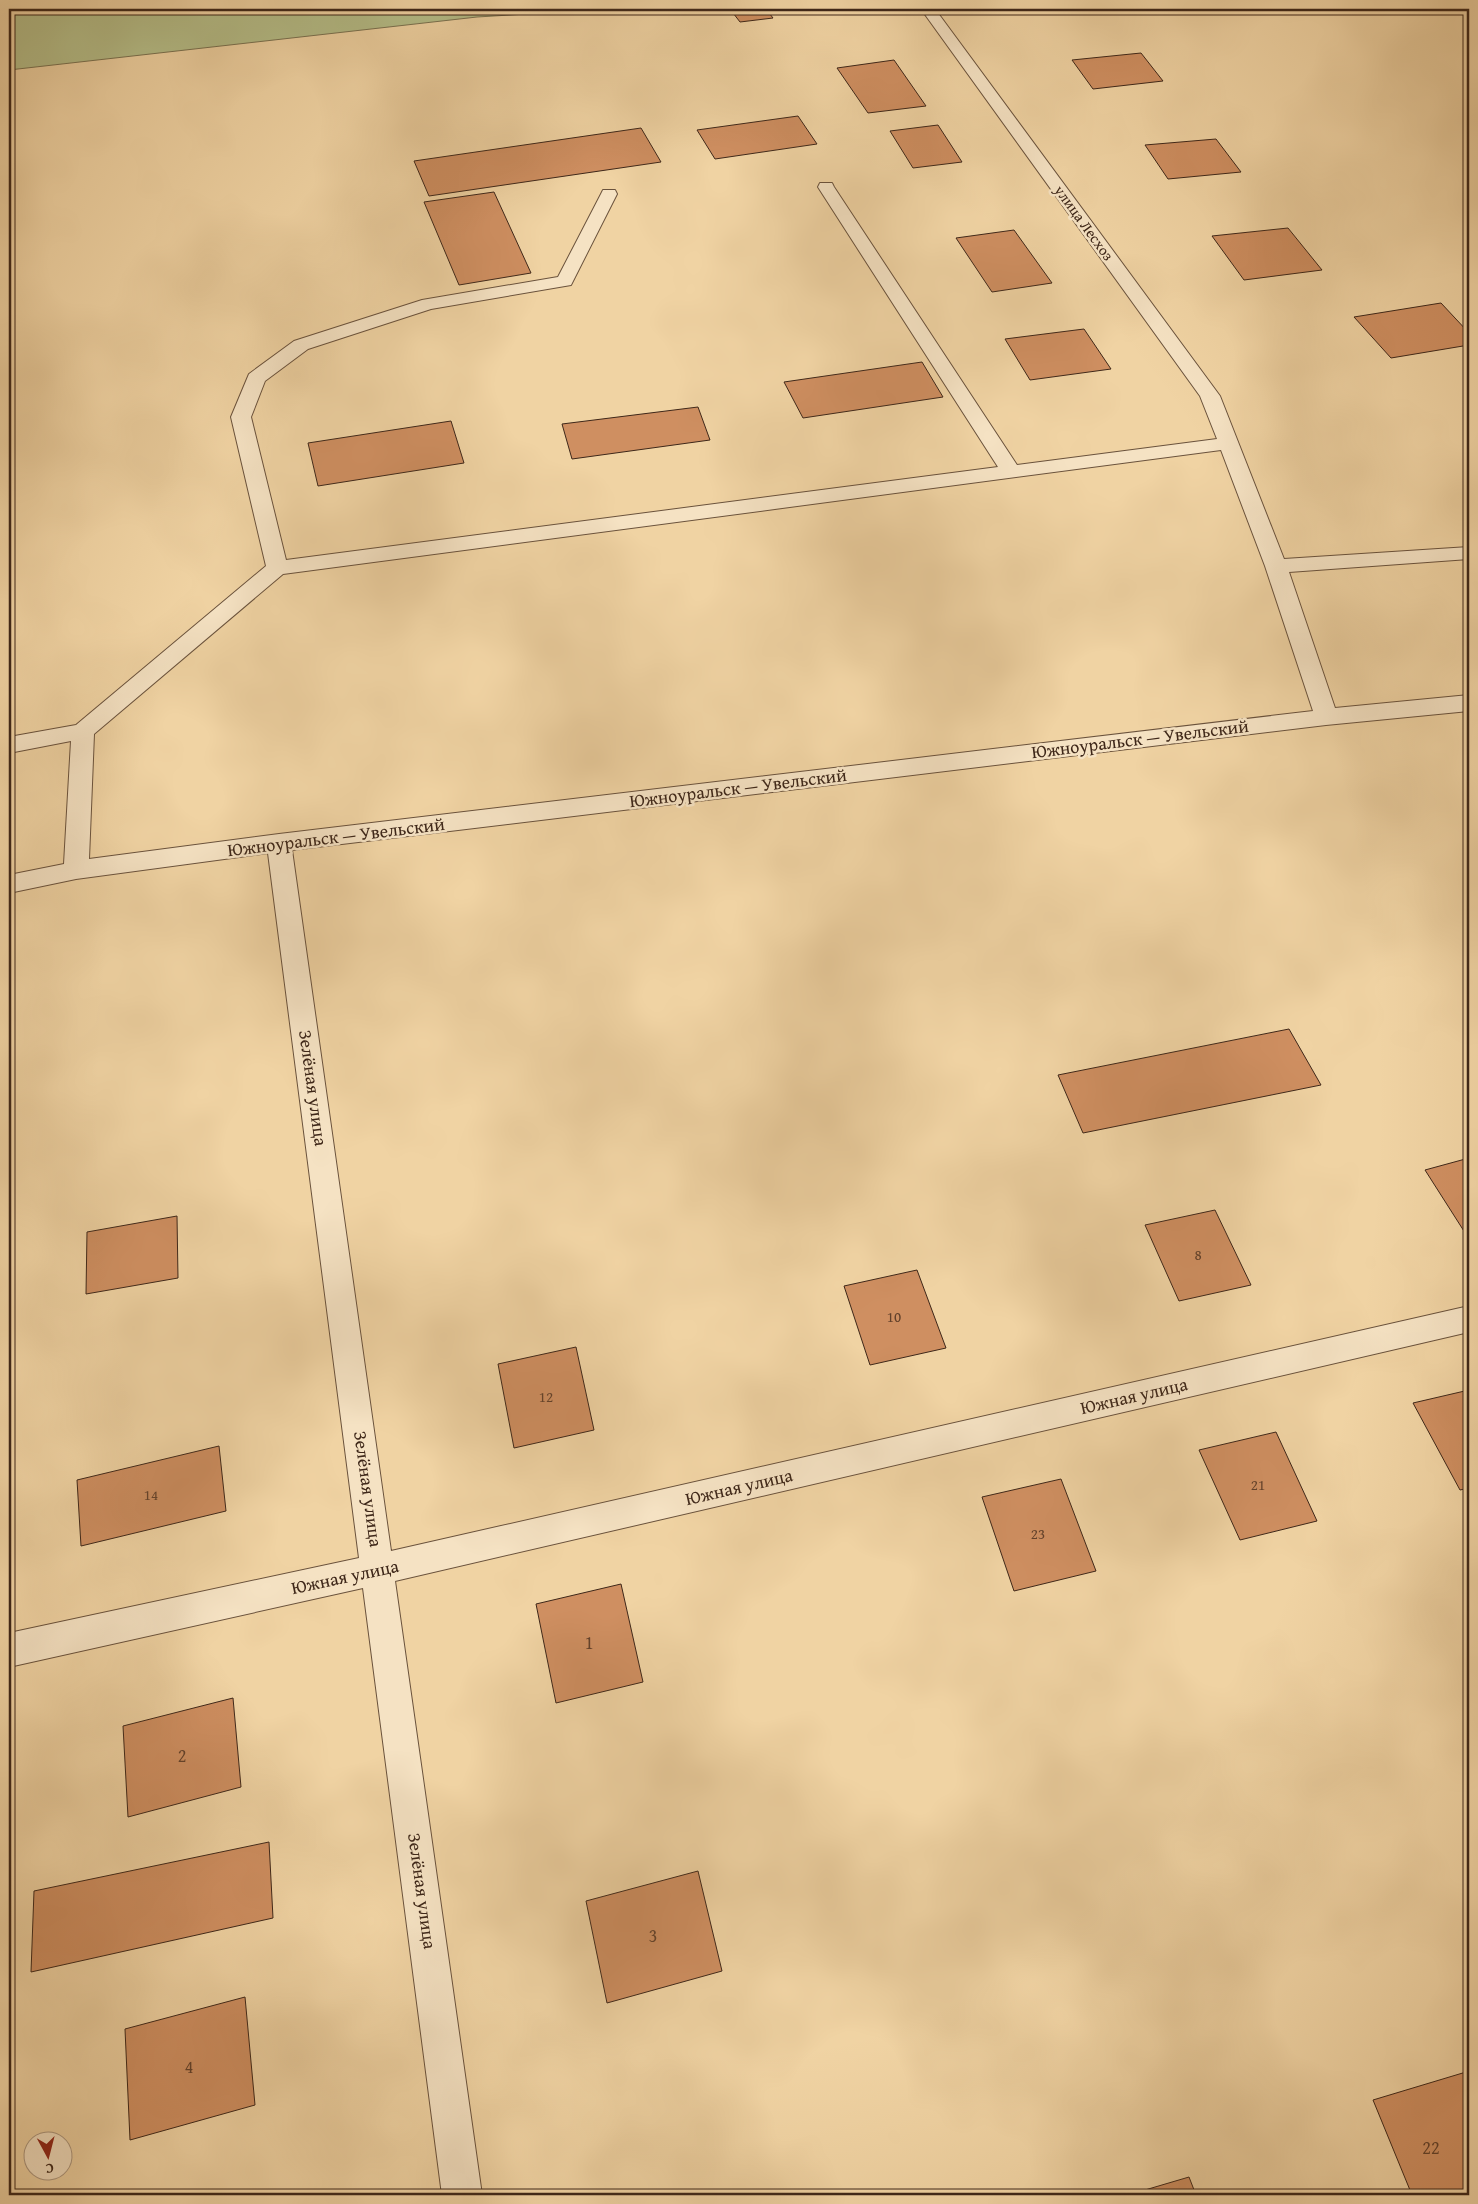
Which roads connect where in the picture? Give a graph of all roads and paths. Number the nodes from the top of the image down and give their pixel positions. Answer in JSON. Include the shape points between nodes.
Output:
{"nodes":[{"id":1,"x":928,"y":9,"type":"edge"},
{"id":2,"x":826,"y":187,"type":"dead end"},
{"id":3,"x":609,"y":194,"type":"dead end"},
{"id":4,"x":1228,"y":443,"type":"junction"},
{"id":5,"x":1011,"y":471,"type":"junction"},
{"id":6,"x":1469,"y":553,"type":"edge"},
{"id":7,"x":1276,"y":566,"type":"junction"},
{"id":8,"x":277,"y":568,"type":"junction"},
{"id":9,"x":1469,"y":703,"type":"edge"},
{"id":10,"x":1326,"y":717,"type":"junction"},
{"id":11,"x":83,"y":731,"type":"junction"},
{"id":12,"x":9,"y":745,"type":"edge"},
{"id":13,"x":279,"y":843,"type":"junction"},
{"id":14,"x":76,"y":870,"type":"junction"},
{"id":15,"x":9,"y":884,"type":"edge"},
{"id":16,"x":1469,"y":1319,"type":"edge"},
{"id":17,"x":379,"y":1570,"type":"junction"},
{"id":18,"x":9,"y":1650,"type":"edge"},
{"id":19,"x":462,"y":2195,"type":"edge"}],
"edges":[{"from":1,"to":4,"type":"street","name":"улица Лесхоз","via":[[1210,396]]},
{"from":2,"to":5,"type":"street"},
{"from":3,"to":8,"type":"street","via":[[565,282],[428,304],[301,345],[256,378],[242,418]]},
{"from":4,"to":5,"type":"street"},
{"from":4,"to":7,"type":"street","name":"улица Лесхоз"},
{"from":5,"to":8,"type":"street"},
{"from":6,"to":7,"type":"street"},
{"from":7,"to":10,"type":"street","name":"улица Лесхоз"},
{"from":8,"to":11,"type":"street"},
{"from":9,"to":10,"type":"street","name":"Южноуральск — Увельский"},
{"from":10,"to":13,"type":"street","name":"Южноуральск — Увельский"},
{"from":11,"to":12,"type":"street"},
{"from":11,"to":14,"type":"street"},
{"from":13,"to":14,"type":"street","name":"Южноуральск — Увельский"},
{"from":13,"to":17,"type":"street","name":"Зелёная улица"},
{"from":14,"to":15,"type":"street","name":"Южноуральск — Увельский"},
{"from":16,"to":17,"type":"street","name":"Южная улица"},
{"from":17,"to":18,"type":"street","name":"Южная улица"},
{"from":17,"to":19,"type":"street","name":"Зелёная улица"}]}
